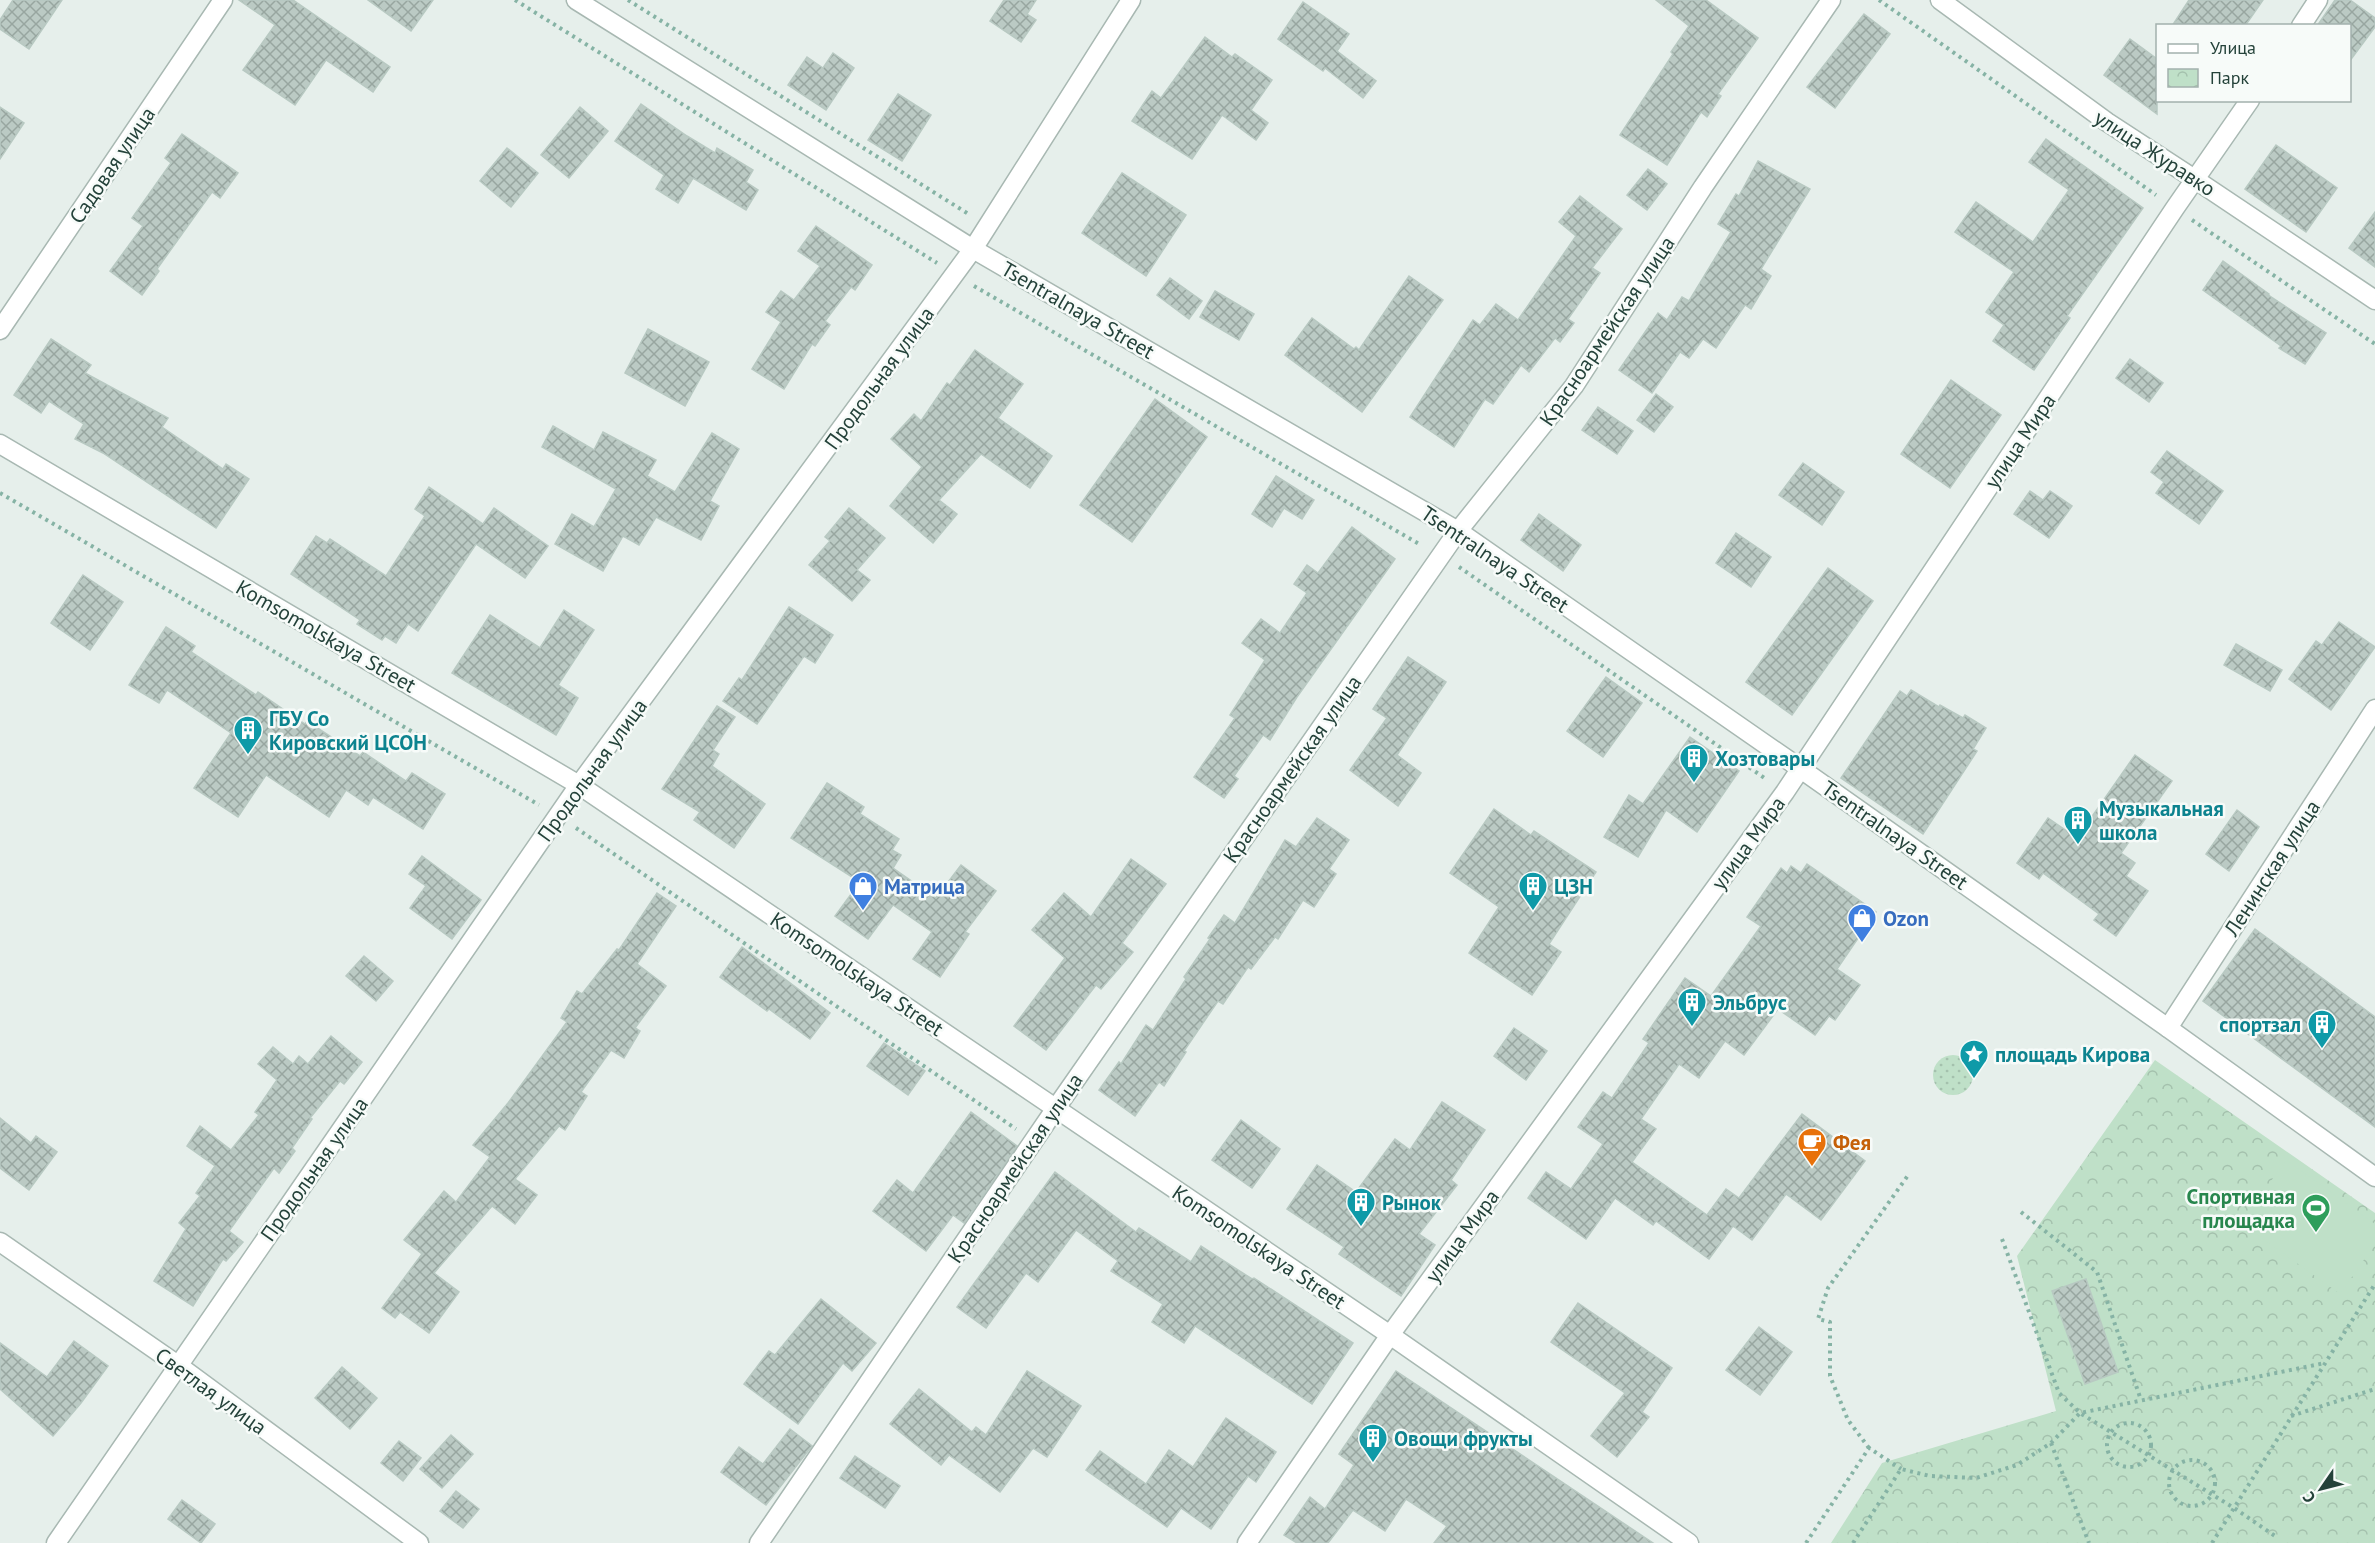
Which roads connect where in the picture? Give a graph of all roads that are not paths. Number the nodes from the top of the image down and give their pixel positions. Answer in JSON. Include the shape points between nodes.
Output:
{"nodes":[{"id":1,"x":223,"y":0,"type":"edge"},
{"id":2,"x":576,"y":0,"type":"edge"},
{"id":3,"x":1131,"y":0,"type":"edge"},
{"id":4,"x":1831,"y":0,"type":"edge"},
{"id":5,"x":1940,"y":0,"type":"edge"},
{"id":6,"x":2318,"y":0,"type":"edge"},
{"id":7,"x":2302,"y":24,"type":"edge"},
{"id":8,"x":2249,"y":102,"type":"edge"},
{"id":9,"x":2196,"y":180,"type":"junction"},
{"id":10,"x":973,"y":249,"type":"junction"},
{"id":11,"x":2375,"y":300,"type":"edge"},
{"id":12,"x":0,"y":330,"type":"edge"},
{"id":13,"x":0,"y":444,"type":"edge"},
{"id":14,"x":1458,"y":531,"type":"junction"},
{"id":15,"x":2375,"y":709,"type":"edge"},
{"id":16,"x":1801,"y":768,"type":"junction"},
{"id":17,"x":579,"y":785,"type":"junction"},
{"id":18,"x":2168,"y":1028,"type":"junction"},
{"id":19,"x":1056,"y":1108,"type":"junction"},
{"id":20,"x":2375,"y":1177,"type":"edge"},
{"id":21,"x":0,"y":1242,"type":"edge"},
{"id":22,"x":1390,"y":1335,"type":"junction"},
{"id":23,"x":179,"y":1366,"type":"junction"},
{"id":24,"x":56,"y":1543,"type":"edge"},
{"id":25,"x":419,"y":1543,"type":"edge"},
{"id":26,"x":759,"y":1543,"type":"edge"},
{"id":27,"x":1247,"y":1543,"type":"edge"},
{"id":28,"x":1689,"y":1543,"type":"edge"}],
"edges":[{"from":1,"to":12,"type":"street","name":"Садовая улица"},
{"from":2,"to":10,"type":"street","name":"Tsentralnaya Street"},
{"from":3,"to":10,"type":"street","name":"Продольная улица"},
{"from":4,"to":14,"type":"street","name":"Красноармейская улица","via":[[1703,187],[1574,387]]},
{"from":5,"to":9,"type":"street","name":"улица Журавко","via":[[2107,122]]},
{"from":6,"to":7,"type":"street"},
{"from":8,"to":9,"type":"street","name":"улица Мира"},
{"from":9,"to":11,"type":"street","name":"улица Журавко"},
{"from":9,"to":16,"type":"street","name":"улица Мира"},
{"from":10,"to":14,"type":"street","name":"Tsentralnaya Street"},
{"from":10,"to":17,"type":"street","name":"Продольная улица"},
{"from":13,"to":17,"type":"street","name":"Komsomolskaya Street"},
{"from":14,"to":16,"type":"street","name":"Tsentralnaya Street"},
{"from":14,"to":19,"type":"street","name":"Красноармейская улица"},
{"from":15,"to":18,"type":"street","name":"Ленинская улица"},
{"from":16,"to":18,"type":"street","name":"Tsentralnaya Street"},
{"from":16,"to":22,"type":"street","name":"улица Мира"},
{"from":17,"to":19,"type":"street","name":"Komsomolskaya Street"},
{"from":17,"to":23,"type":"street","name":"Продольная улица"},
{"from":18,"to":20,"type":"street","name":"Tsentralnaya Street"},
{"from":19,"to":22,"type":"street","name":"Komsomolskaya Street"},
{"from":19,"to":26,"type":"street","name":"Красноармейская улица"},
{"from":21,"to":23,"type":"street","name":"Светлая улица"},
{"from":22,"to":27,"type":"street","name":"улица Мира"},
{"from":22,"to":28,"type":"street","name":"Komsomolskaya Street"},
{"from":23,"to":24,"type":"street","name":"Продольная улица"},
{"from":23,"to":25,"type":"street","name":"Светлая улица"}]}
